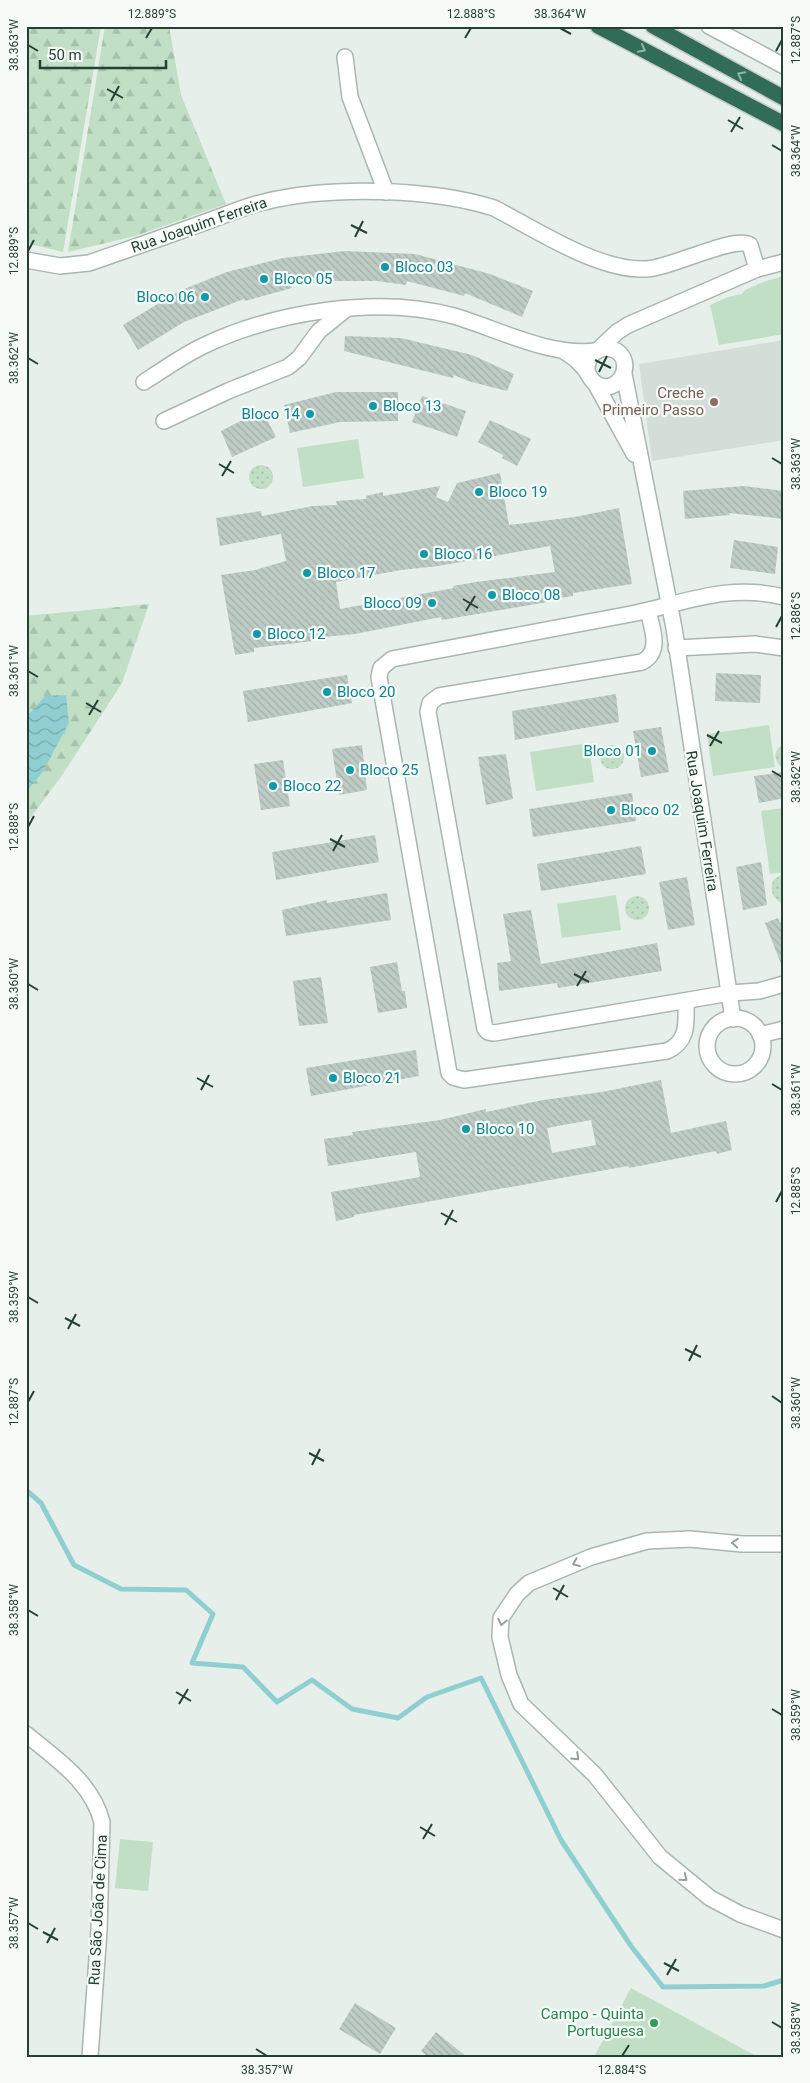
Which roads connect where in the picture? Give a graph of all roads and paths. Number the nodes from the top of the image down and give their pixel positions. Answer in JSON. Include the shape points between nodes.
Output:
{"nodes":[{"id":1,"x":598,"y":26,"type":"edge"},
{"id":2,"x":652,"y":26,"type":"edge"},
{"id":3,"x":709,"y":26,"type":"edge"},
{"id":4,"x":345,"y":56,"type":"dead end"},
{"id":5,"x":784,"y":66,"type":"edge"},
{"id":6,"x":784,"y":98,"type":"edge"},
{"id":7,"x":784,"y":124,"type":"edge"},
{"id":8,"x":386,"y":192,"type":"junction"},
{"id":9,"x":26,"y":260,"type":"edge"},
{"id":10,"x":784,"y":262,"type":"edge"},
{"id":11,"x":757,"y":269,"type":"junction"},
{"id":12,"x":346,"y":309,"type":"junction"},
{"id":13,"x":628,"y":325,"type":"junction"},
{"id":14,"x":597,"y":350,"type":"junction"},
{"id":15,"x":564,"y":351,"type":"junction"},
{"id":16,"x":622,"y":357,"type":"junction"},
{"id":17,"x":624,"y":374,"type":"junction"},
{"id":18,"x":591,"y":377,"type":"junction"},
{"id":19,"x":144,"y":382,"type":"dead end"},
{"id":20,"x":164,"y":421,"type":"dead end"},
{"id":21,"x":640,"y":466,"type":"junction"},
{"id":22,"x":784,"y":597,"type":"edge"},
{"id":23,"x":669,"y":604,"type":"junction"},
{"id":24,"x":648,"y":611,"type":"junction"},
{"id":25,"x":676,"y":648,"type":"junction"},
{"id":26,"x":784,"y":648,"type":"edge"},
{"id":27,"x":784,"y":984,"type":"edge"},
{"id":28,"x":730,"y":993,"type":"junction"},
{"id":29,"x":686,"y":1002,"type":"junction"},
{"id":30,"x":733,"y":1018,"type":"junction"},
{"id":31,"x":784,"y":1030,"type":"edge"},
{"id":32,"x":760,"y":1034,"type":"junction"},
{"id":33,"x":784,"y":1544,"type":"edge"},
{"id":34,"x":26,"y":1734,"type":"edge"},
{"id":35,"x":784,"y":1930,"type":"edge"},
{"id":36,"x":90,"y":2057,"type":"edge"}],
"edges":[{"from":1,"to":7,"type":"highway","one_way":true},
{"from":6,"to":2,"type":"highway","one_way":true},
{"from":3,"to":5,"type":"street"},
{"from":4,"to":8,"type":"street","via":[[350,97]]},
{"from":8,"to":9,"type":"street","name":"Rua Joaquim Ferreira","via":[[330,193],[263,202],[88,263],[60,266]]},
{"from":8,"to":11,"type":"street","name":"Rua Joaquim Ferreira","via":[[479,203],[592,258],[630,269],[664,267],[738,242],[750,245]]},
{"from":10,"to":11,"type":"street"},
{"from":11,"to":13,"type":"street"},
{"from":12,"to":15,"type":"street","name":"Rua Joaquim Ferreira","via":[[389,307],[424,310]]},
{"from":12,"to":19,"type":"street","name":"Rua Joaquim Ferreira","via":[[264,322],[231,333],[200,347]]},
{"from":12,"to":20,"type":"street","via":[[320,331],[288,367]]},
{"from":13,"to":14,"type":"street"},
{"from":13,"to":16,"type":"street","name":"Rua Joaquim Ferreira","via":[[623,333]]},
{"from":14,"to":15,"type":"street","name":"Rua Joaquim Ferreira"},
{"from":14,"to":16,"type":"street","name":"Rua Joaquim Ferreira","via":[[610,349]]},
{"from":14,"to":18,"type":"street","via":[[589,358]]},
{"from":15,"to":18,"type":"street","name":"Rua Joaquim Ferreira"},
{"from":16,"to":17,"type":"street","name":"Rua Joaquim Ferreira"},
{"from":17,"to":18,"type":"street","via":[[613,386],[600,386]]},
{"from":17,"to":21,"type":"street","name":"Rua Joaquim Ferreira"},
{"from":18,"to":21,"type":"street","name":"Rua Joaquim Ferreira"},
{"from":21,"to":23,"type":"street","name":"Rua Joaquim Ferreira"},
{"from":22,"to":23,"type":"street","via":[[740,591]]},
{"from":23,"to":24,"type":"street"},
{"from":23,"to":25,"type":"street","name":"Rua Joaquim Ferreira"},
{"from":24,"to":29,"type":"street","via":[[654,642],[651,654],[642,662],[439,696],[430,703],[428,712],[488,1032],[494,1034]]},
{"from":24,"to":29,"type":"street","via":[[392,659],[381,668],[379,677],[449,1073],[464,1080],[667,1051],[683,1039]]},
{"from":25,"to":26,"type":"street","via":[[754,644]]},
{"from":25,"to":28,"type":"street","name":"Rua Joaquim Ferreira"},
{"from":27,"to":28,"type":"street","via":[[759,991]]},
{"from":28,"to":29,"type":"street"},
{"from":28,"to":30,"type":"street","name":"Rua Joaquim Ferreira"},
{"from":30,"to":32,"type":"street","via":[[746,1021]]},
{"from":30,"to":32,"type":"street","via":[[717,1025],[707,1040],[708,1057],[720,1071],[737,1074],[753,1067],[762,1052]]},
{"from":31,"to":32,"type":"street"},
{"from":33,"to":35,"type":"street","one_way":true,"via":[[648,1541],[591,1557],[529,1583],[501,1618],[500,1637],[509,1675],[521,1704],[594,1775],[660,1857],[710,1898],[740,1914]]},
{"from":34,"to":36,"type":"street","name":"Rua São João de Cima","via":[[77,1778],[98,1805],[102,1822],[99,1930]]}]}
